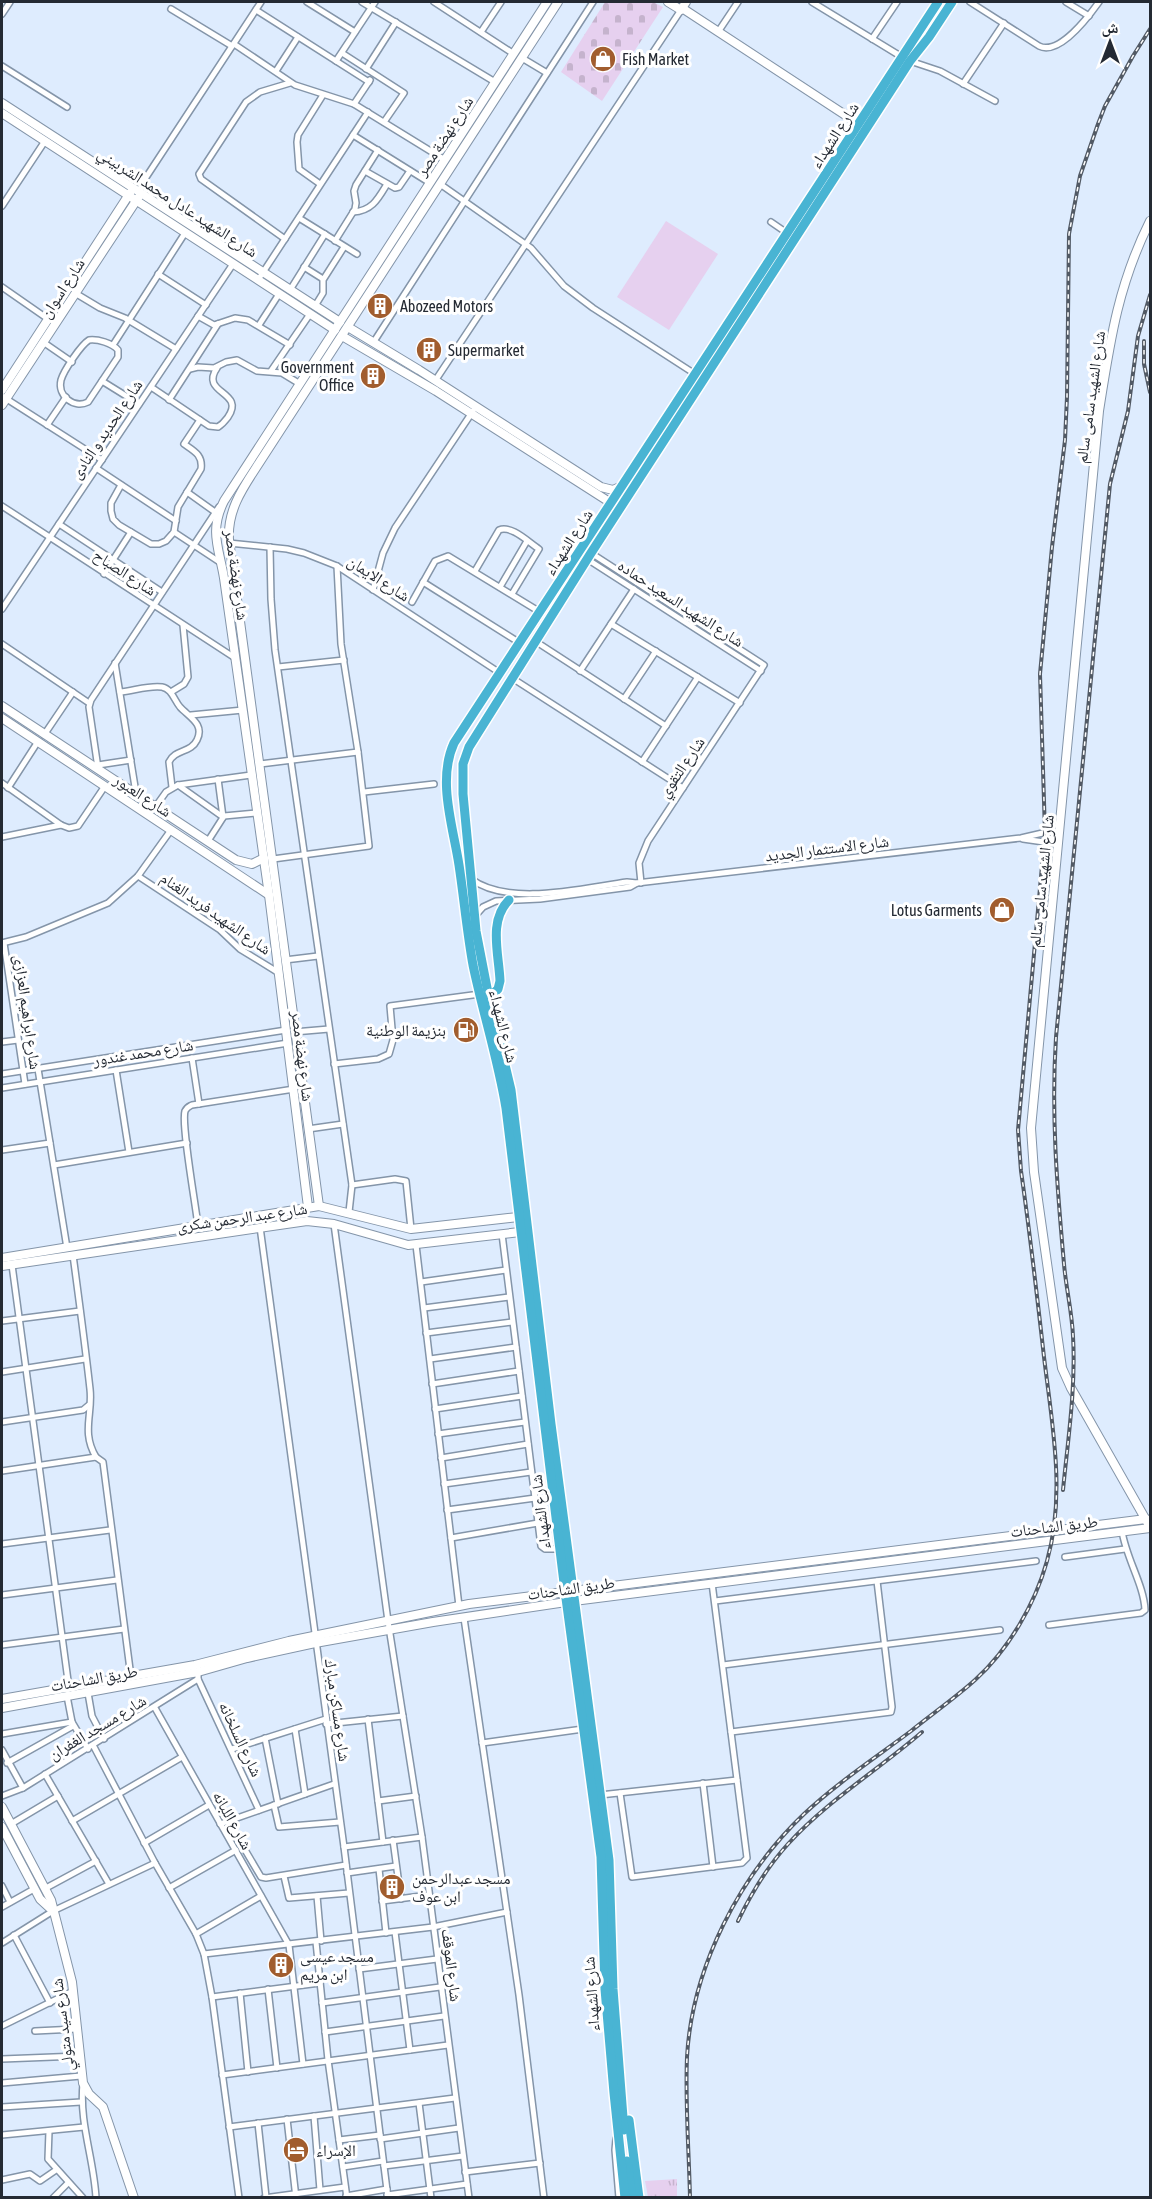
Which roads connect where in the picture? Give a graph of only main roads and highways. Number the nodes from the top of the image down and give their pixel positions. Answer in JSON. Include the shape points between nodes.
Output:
{"nodes":[{"id":1,"x":952,"y":2,"type":"edge"},
{"id":2,"x":936,"y":5,"type":"edge"},
{"id":3,"x":944,"y":15,"type":"junction"},
{"id":4,"x":920,"y":29,"type":"junction"},
{"id":5,"x":929,"y":37,"type":"junction"},
{"id":6,"x":906,"y":59,"type":"junction"},
{"id":7,"x":862,"y":127,"type":"junction"},
{"id":8,"x":662,"y":425,"type":"junction"},
{"id":9,"x":669,"y":433,"type":"junction"},
{"id":10,"x":650,"y":444,"type":"junction"},
{"id":11,"x":658,"y":450,"type":"junction"},
{"id":12,"x":463,"y":772,"type":"junction"},
{"id":13,"x":447,"y":774,"type":"junction"},
{"id":14,"x":463,"y":794,"type":"junction"},
{"id":15,"x":448,"y":798,"type":"junction"},
{"id":16,"x":509,"y":896,"type":"road end"},
{"id":17,"x":484,"y":996,"type":"junction"},
{"id":18,"x":554,"y":1462,"type":"junction"},
{"id":19,"x":569,"y":1591,"type":"junction"},
{"id":20,"x":570,"y":1601,"type":"junction"},
{"id":21,"x":621,"y":2085,"type":"junction"},
{"id":22,"x":627,"y":2181,"type":"junction"},
{"id":23,"x":625,"y":2198,"type":"edge"},
{"id":24,"x":632,"y":2198,"type":"edge"},
{"id":25,"x":639,"y":2198,"type":"edge"}],
"edges":[{"from":1,"to":3,"type":"highway","name":"شارع الشهداء"},
{"from":2,"to":3,"type":"highway","via":[[938,14]]},
{"from":2,"to":4,"type":"highway","name":"شارع الشهداء"},
{"from":3,"to":5,"type":"highway","name":"شارع الشهداء"},
{"from":4,"to":5,"type":"highway"},
{"from":4,"to":6,"type":"highway","name":"شارع الشهداء"},
{"from":5,"to":6,"type":"highway","name":"شارع الشهداء"},
{"from":6,"to":7,"type":"highway","name":"شارع الشهداء"},
{"from":7,"to":8,"type":"highway","name":"شارع الشهداء"},
{"from":7,"to":9,"type":"highway","name":"شارع الشهداء"},
{"from":8,"to":9,"type":"highway"},
{"from":8,"to":10,"type":"highway","name":"شارع الشهداء"},
{"from":9,"to":11,"type":"highway","name":"شارع الشهداء"},
{"from":10,"to":11,"type":"highway"},
{"from":10,"to":13,"type":"highway","name":"شارع الشهداء","via":[[454,743]]},
{"from":11,"to":12,"type":"highway","name":"شارع الشهداء","via":[[469,747]]},
{"from":12,"to":13,"type":"highway","via":[[453,777]]},
{"from":12,"to":14,"type":"highway","name":"شارع الشهداء"},
{"from":13,"to":15,"type":"highway","name":"شارع الشهداء"},
{"from":14,"to":15,"type":"highway","via":[[456,791]]},
{"from":14,"to":17,"type":"highway","name":"شارع الشهداء"},
{"from":15,"to":17,"type":"highway","name":"شارع الشهداء","via":[[468,937]]},
{"from":16,"to":17,"type":"highway","via":[[496,921],[498,989]]},
{"from":17,"to":18,"type":"highway","name":"شارع الشهداء","via":[[503,1092]]},
{"from":17,"to":18,"type":"highway","name":"شارع الشهداء","via":[[512,1090]]},
{"from":18,"to":19,"type":"highway","name":"شارع الشهداء"},
{"from":18,"to":19,"type":"highway","name":"شارع الشهداء","via":[[560,1549]]},
{"from":19,"to":20,"type":"highway","name":"شارع الشهداء"},
{"from":20,"to":21,"type":"highway","name":"شارع الشهداء","via":[[610,1875]]},
{"from":20,"to":22,"type":"highway","name":"شارع الشهداء","via":[[602,1869],[605,1989]]},
{"from":21,"to":22,"type":"highway","name":"شارع الشهداء"},
{"from":21,"to":25,"type":"highway"},
{"from":22,"to":23,"type":"highway","name":"شارع الشهداء"},
{"from":22,"to":24,"type":"highway","name":"شارع الشهداء"}]}
